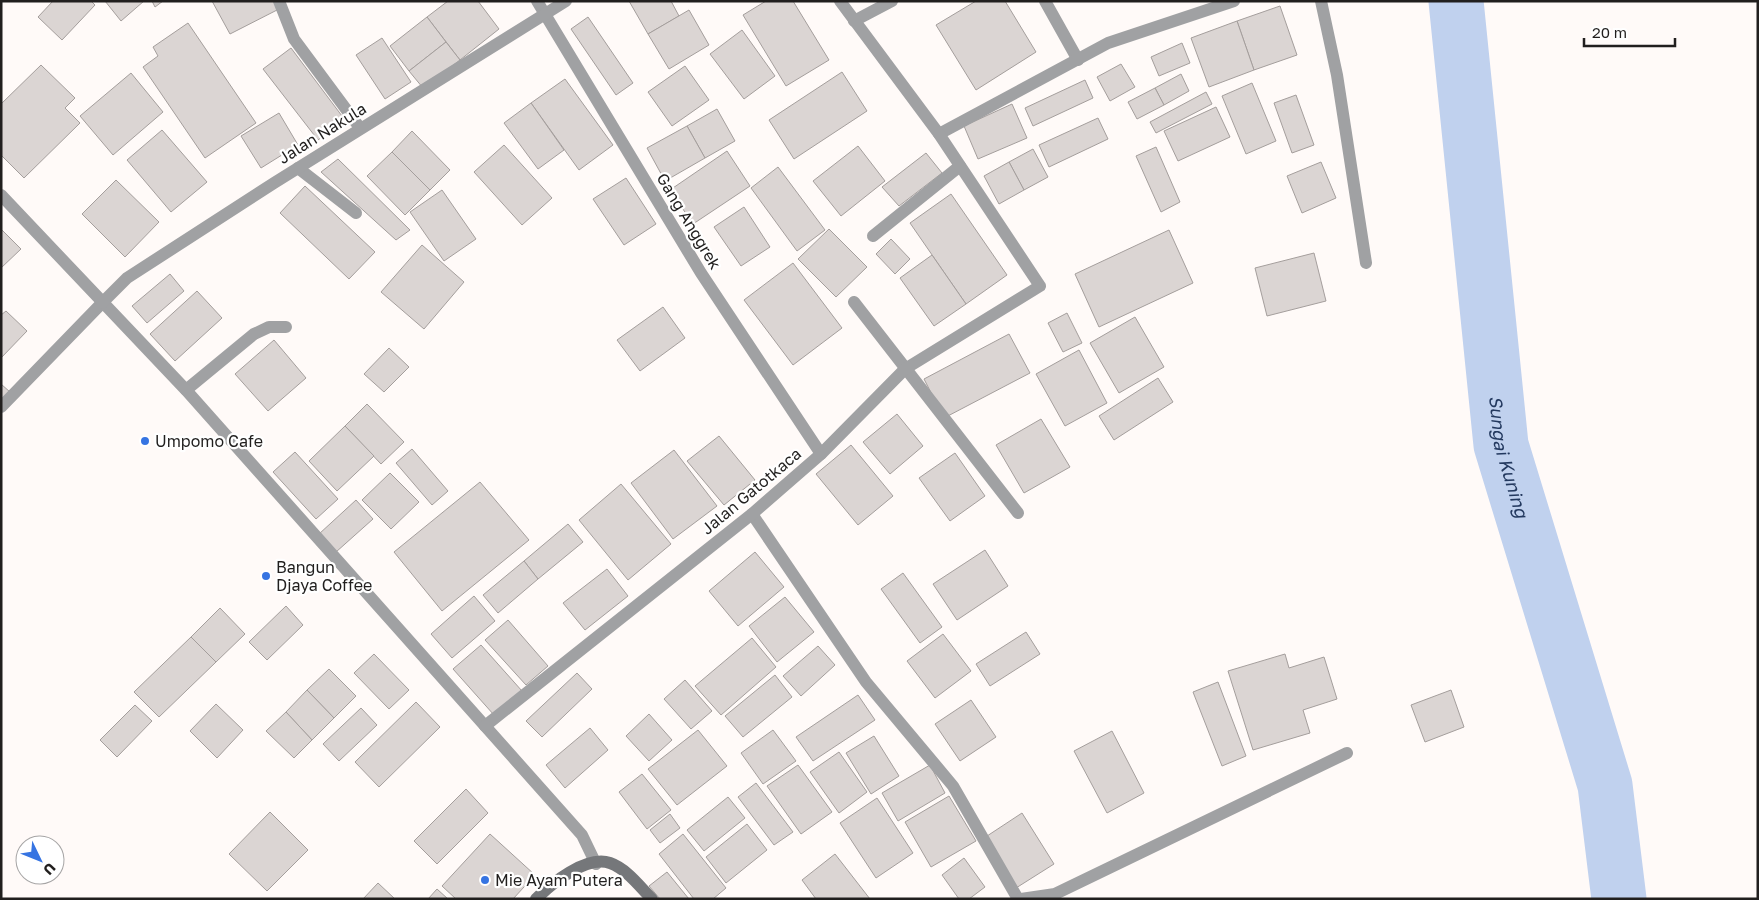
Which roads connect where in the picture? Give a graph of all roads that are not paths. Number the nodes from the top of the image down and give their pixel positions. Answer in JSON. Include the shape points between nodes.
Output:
{"nodes":[{"id":1,"x":279,"y":1,"type":"edge"},
{"id":2,"x":537,"y":1,"type":"edge"},
{"id":3,"x":566,"y":1,"type":"edge"},
{"id":4,"x":840,"y":1,"type":"edge"},
{"id":5,"x":892,"y":1,"type":"edge"},
{"id":6,"x":1045,"y":1,"type":"edge"},
{"id":7,"x":1234,"y":1,"type":"edge"},
{"id":8,"x":1321,"y":1,"type":"edge"},
{"id":9,"x":545,"y":13,"type":"junction"},
{"id":10,"x":854,"y":21,"type":"junction"},
{"id":11,"x":1078,"y":60,"type":"junction"},
{"id":12,"x":360,"y":128,"type":"junction"},
{"id":13,"x":939,"y":134,"type":"junction"},
{"id":14,"x":960,"y":166,"type":"junction"},
{"id":15,"x":298,"y":168,"type":"junction"},
{"id":16,"x":1,"y":195,"type":"edge"},
{"id":17,"x":356,"y":213,"type":"dead end"},
{"id":18,"x":874,"y":236,"type":"dead end"},
{"id":19,"x":1366,"y":263,"type":"dead end"},
{"id":20,"x":854,"y":302,"type":"dead end"},
{"id":21,"x":102,"y":303,"type":"junction"},
{"id":22,"x":286,"y":326,"type":"dead end"},
{"id":23,"x":905,"y":369,"type":"junction"},
{"id":24,"x":186,"y":390,"type":"junction"},
{"id":25,"x":1,"y":407,"type":"edge"},
{"id":26,"x":821,"y":454,"type":"junction"},
{"id":27,"x":1018,"y":513,"type":"dead end"},
{"id":28,"x":752,"y":514,"type":"junction"},
{"id":29,"x":485,"y":726,"type":"junction"},
{"id":30,"x":1347,"y":753,"type":"dead end"},
{"id":31,"x":596,"y":864,"type":"junction"},
{"id":32,"x":1056,"y":897,"type":"edge"},
{"id":33,"x":536,"y":899,"type":"edge"},
{"id":34,"x":652,"y":899,"type":"edge"},
{"id":35,"x":1019,"y":899,"type":"edge"}],
"edges":[{"from":1,"to":12,"type":"street","via":[[294,39]]},
{"from":2,"to":9,"type":"street","name":"Gang Anggrek"},
{"from":3,"to":9,"type":"street","name":"Jalan Nakula"},
{"from":4,"to":10,"type":"street"},
{"from":5,"to":10,"type":"street"},
{"from":6,"to":11,"type":"street"},
{"from":7,"to":11,"type":"street","via":[[1108,43]]},
{"from":8,"to":19,"type":"street","via":[[1337,75]]},
{"from":9,"to":12,"type":"street","name":"Jalan Nakula"},
{"from":9,"to":26,"type":"street","name":"Gang Anggrek","via":[[701,273]]},
{"from":10,"to":13,"type":"street"},
{"from":11,"to":13,"type":"street"},
{"from":12,"to":15,"type":"street","name":"Jalan Nakula"},
{"from":13,"to":14,"type":"street"},
{"from":14,"to":18,"type":"street"},
{"from":14,"to":23,"type":"street","name":"Jalan Gatotkaca","via":[[1040,286]]},
{"from":15,"to":17,"type":"street"},
{"from":15,"to":21,"type":"street","name":"Jalan Nakula","via":[[127,278]]},
{"from":16,"to":21,"type":"street"},
{"from":20,"to":23,"type":"street"},
{"from":21,"to":24,"type":"street"},
{"from":21,"to":25,"type":"street","name":"Jalan Nakula"},
{"from":22,"to":24,"type":"street","via":[[269,327],[254,334]]},
{"from":23,"to":26,"type":"street","name":"Jalan Gatotkaca"},
{"from":23,"to":27,"type":"street"},
{"from":24,"to":29,"type":"street"},
{"from":26,"to":28,"type":"street","name":"Jalan Gatotkaca"},
{"from":28,"to":29,"type":"street","name":"Jalan Gatotkaca"},
{"from":28,"to":35,"type":"street","via":[[866,682],[953,786]]},
{"from":29,"to":31,"type":"street","via":[[582,835]]},
{"from":30,"to":32,"type":"street"},
{"from":31,"to":33,"type":"street","via":[[584,865],[567,873]]},
{"from":31,"to":34,"type":"street","via":[[609,863],[626,873]]},
{"from":32,"to":35,"type":"street"}]}
